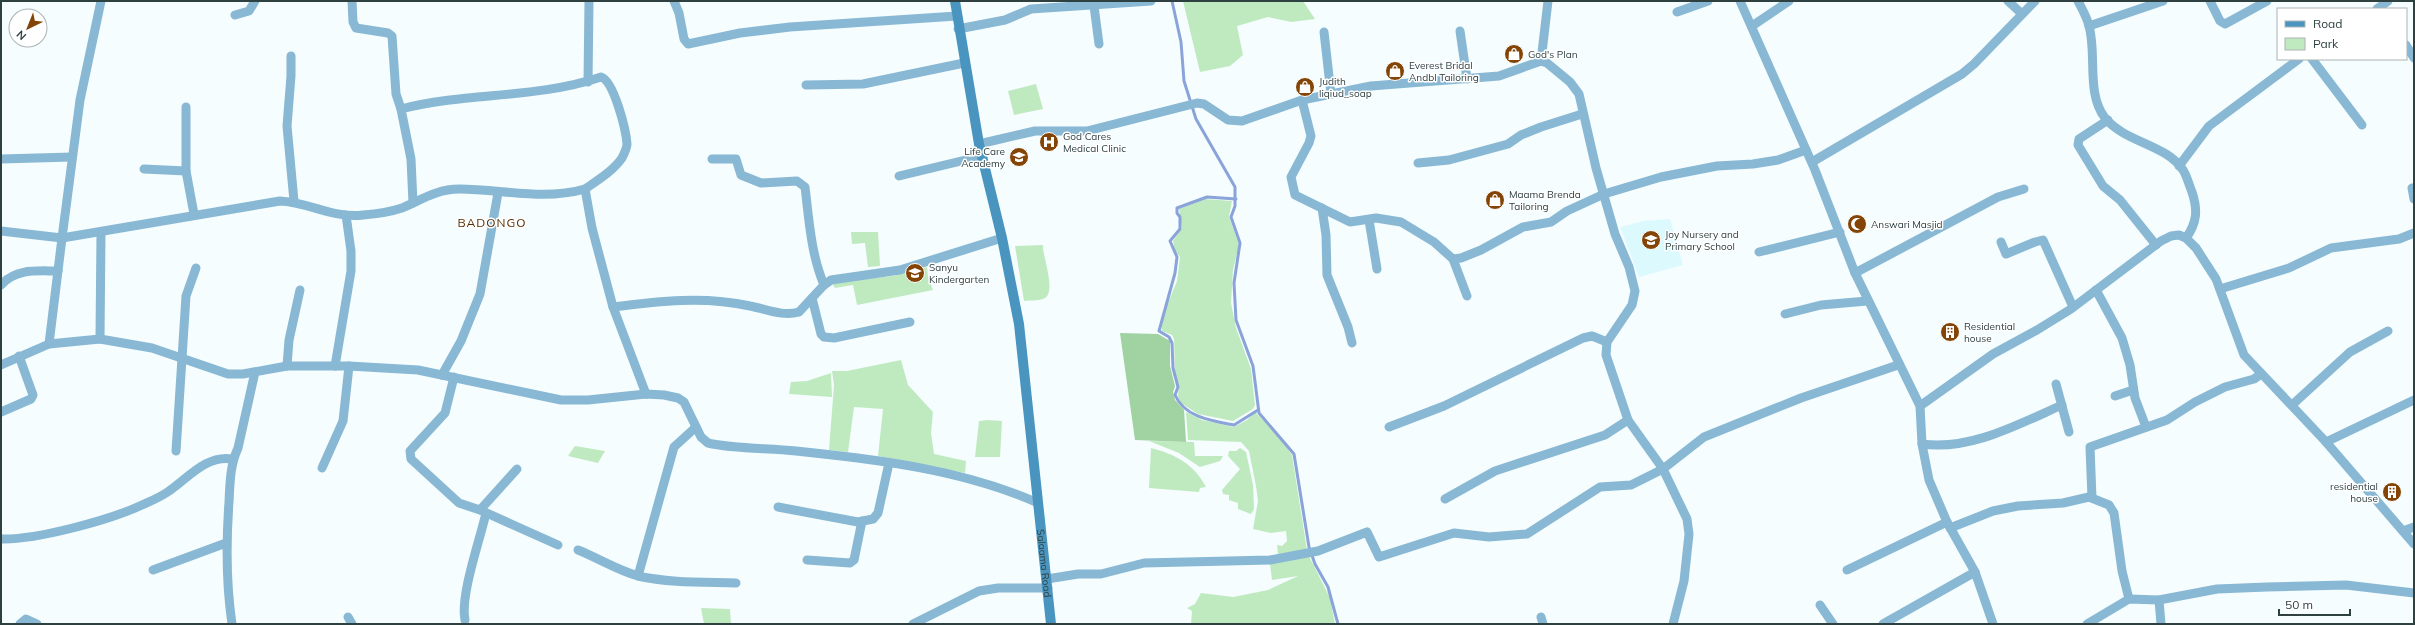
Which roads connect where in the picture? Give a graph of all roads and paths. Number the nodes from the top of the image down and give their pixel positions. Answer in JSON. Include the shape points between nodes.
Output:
{"nodes":[{"id":1,"x":101,"y":1,"type":"edge"},
{"id":2,"x":255,"y":1,"type":"edge"},
{"id":3,"x":352,"y":1,"type":"edge"},
{"id":4,"x":589,"y":1,"type":"edge"},
{"id":5,"x":674,"y":1,"type":"edge"},
{"id":6,"x":955,"y":1,"type":"edge"},
{"id":7,"x":1151,"y":1,"type":"edge"},
{"id":8,"x":1548,"y":1,"type":"edge"},
{"id":9,"x":1708,"y":1,"type":"edge"},
{"id":10,"x":1740,"y":1,"type":"edge"},
{"id":11,"x":1789,"y":1,"type":"edge"},
{"id":12,"x":2008,"y":1,"type":"edge"},
{"id":13,"x":2035,"y":1,"type":"edge"},
{"id":14,"x":2078,"y":1,"type":"edge"},
{"id":15,"x":2163,"y":1,"type":"edge"},
{"id":16,"x":2210,"y":1,"type":"edge"},
{"id":17,"x":2268,"y":1,"type":"edge"},
{"id":18,"x":1094,"y":6,"type":"junction"},
{"id":19,"x":1677,"y":12,"type":"dead end"},
{"id":20,"x":2022,"y":14,"type":"junction"},
{"id":21,"x":236,"y":15,"type":"dead end"},
{"id":22,"x":956,"y":16,"type":"junction"},
{"id":23,"x":1752,"y":26,"type":"junction"},
{"id":24,"x":2089,"y":26,"type":"junction"},
{"id":25,"x":958,"y":29,"type":"junction"},
{"id":26,"x":1460,"y":31,"type":"dead end"},
{"id":27,"x":1324,"y":32,"type":"dead end"},
{"id":28,"x":1099,"y":44,"type":"dead end"},
{"id":29,"x":2407,"y":47,"type":"edge"},
{"id":30,"x":291,"y":56,"type":"dead end"},
{"id":31,"x":2414,"y":58,"type":"edge"},
{"id":32,"x":2298,"y":60,"type":"edge"},
{"id":33,"x":2313,"y":60,"type":"edge"},
{"id":34,"x":1541,"y":61,"type":"junction"},
{"id":35,"x":964,"y":62,"type":"junction"},
{"id":36,"x":1467,"y":79,"type":"junction"},
{"id":37,"x":588,"y":82,"type":"junction"},
{"id":38,"x":806,"y":85,"type":"dead end"},
{"id":39,"x":1331,"y":94,"type":"junction"},
{"id":40,"x":1302,"y":100,"type":"junction"},
{"id":41,"x":186,"y":108,"type":"dead end"},
{"id":42,"x":401,"y":109,"type":"junction"},
{"id":43,"x":1582,"y":114,"type":"junction"},
{"id":44,"x":2108,"y":120,"type":"junction"},
{"id":45,"x":2362,"y":125,"type":"dead end"},
{"id":46,"x":979,"y":144,"type":"junction"},
{"id":47,"x":1806,"y":150,"type":"junction"},
{"id":48,"x":72,"y":156,"type":"junction"},
{"id":49,"x":982,"y":156,"type":"junction"},
{"id":50,"x":1,"y":159,"type":"edge"},
{"id":51,"x":712,"y":159,"type":"dead end"},
{"id":52,"x":1812,"y":162,"type":"junction"},
{"id":53,"x":1418,"y":163,"type":"dead end"},
{"id":54,"x":2179,"y":166,"type":"junction"},
{"id":55,"x":144,"y":169,"type":"dead end"},
{"id":56,"x":186,"y":170,"type":"junction"},
{"id":57,"x":899,"y":176,"type":"dead end"},
{"id":58,"x":2024,"y":188,"type":"dead end"},
{"id":59,"x":2412,"y":188,"type":"dead end"},
{"id":60,"x":585,"y":189,"type":"junction"},
{"id":61,"x":498,"y":193,"type":"junction"},
{"id":62,"x":1604,"y":194,"type":"junction"},
{"id":63,"x":2414,"y":199,"type":"edge"},
{"id":64,"x":294,"y":201,"type":"junction"},
{"id":65,"x":412,"y":204,"type":"junction"},
{"id":66,"x":1322,"y":208,"type":"junction"},
{"id":67,"x":194,"y":214,"type":"junction"},
{"id":68,"x":346,"y":215,"type":"junction"},
{"id":69,"x":1369,"y":220,"type":"junction"},
{"id":70,"x":1,"y":231,"type":"edge"},
{"id":71,"x":101,"y":232,"type":"junction"},
{"id":72,"x":1840,"y":232,"type":"junction"},
{"id":73,"x":2414,"y":233,"type":"edge"},
{"id":74,"x":62,"y":238,"type":"junction"},
{"id":75,"x":1002,"y":238,"type":"junction"},
{"id":76,"x":2186,"y":238,"type":"junction"},
{"id":77,"x":2001,"y":242,"type":"dead end"},
{"id":78,"x":2156,"y":245,"type":"junction"},
{"id":79,"x":1759,"y":252,"type":"dead end"},
{"id":80,"x":1453,"y":259,"type":"junction"},
{"id":81,"x":196,"y":268,"type":"dead end"},
{"id":82,"x":1377,"y":269,"type":"dead end"},
{"id":83,"x":58,"y":271,"type":"junction"},
{"id":84,"x":1855,"y":273,"type":"junction"},
{"id":85,"x":1,"y":285,"type":"edge"},
{"id":86,"x":824,"y":285,"type":"junction"},
{"id":87,"x":2220,"y":289,"type":"junction"},
{"id":88,"x":300,"y":290,"type":"dead end"},
{"id":89,"x":2096,"y":290,"type":"junction"},
{"id":90,"x":1467,"y":296,"type":"dead end"},
{"id":91,"x":812,"y":298,"type":"junction"},
{"id":92,"x":1867,"y":301,"type":"junction"},
{"id":93,"x":2073,"y":307,"type":"junction"},
{"id":94,"x":613,"y":308,"type":"junction"},
{"id":95,"x":1785,"y":314,"type":"dead end"},
{"id":96,"x":910,"y":322,"type":"dead end"},
{"id":97,"x":2388,"y":331,"type":"dead end"},
{"id":98,"x":100,"y":339,"type":"junction"},
{"id":99,"x":1607,"y":342,"type":"junction"},
{"id":100,"x":1352,"y":343,"type":"dead end"},
{"id":101,"x":49,"y":344,"type":"junction"},
{"id":102,"x":19,"y":356,"type":"junction"},
{"id":103,"x":183,"y":357,"type":"junction"},
{"id":104,"x":1,"y":365,"type":"edge"},
{"id":105,"x":1898,"y":365,"type":"junction"},
{"id":106,"x":287,"y":366,"type":"junction"},
{"id":107,"x":335,"y":366,"type":"junction"},
{"id":108,"x":349,"y":366,"type":"junction"},
{"id":109,"x":255,"y":372,"type":"junction"},
{"id":110,"x":2261,"y":374,"type":"junction"},
{"id":111,"x":442,"y":375,"type":"junction"},
{"id":112,"x":454,"y":377,"type":"junction"},
{"id":113,"x":2056,"y":384,"type":"dead end"},
{"id":114,"x":2134,"y":390,"type":"junction"},
{"id":115,"x":646,"y":394,"type":"junction"},
{"id":116,"x":2115,"y":396,"type":"dead end"},
{"id":117,"x":2414,"y":400,"type":"edge"},
{"id":118,"x":2062,"y":405,"type":"junction"},
{"id":119,"x":2292,"y":405,"type":"junction"},
{"id":120,"x":1920,"y":406,"type":"junction"},
{"id":121,"x":1,"y":412,"type":"edge"},
{"id":122,"x":1628,"y":420,"type":"junction"},
{"id":123,"x":696,"y":427,"type":"junction"},
{"id":124,"x":1389,"y":427,"type":"dead end"},
{"id":125,"x":2146,"y":427,"type":"junction"},
{"id":126,"x":2069,"y":432,"type":"dead end"},
{"id":127,"x":2326,"y":442,"type":"junction"},
{"id":128,"x":1922,"y":444,"type":"junction"},
{"id":129,"x":176,"y":451,"type":"dead end"},
{"id":130,"x":232,"y":459,"type":"junction"},
{"id":131,"x":889,"y":463,"type":"junction"},
{"id":132,"x":322,"y":468,"type":"dead end"},
{"id":133,"x":516,"y":469,"type":"dead end"},
{"id":134,"x":1663,"y":469,"type":"junction"},
{"id":135,"x":2092,"y":498,"type":"junction"},
{"id":136,"x":1446,"y":499,"type":"dead end"},
{"id":137,"x":1038,"y":503,"type":"junction"},
{"id":138,"x":778,"y":507,"type":"dead end"},
{"id":139,"x":484,"y":512,"type":"junction"},
{"id":140,"x":862,"y":521,"type":"junction"},
{"id":141,"x":1948,"y":525,"type":"junction"},
{"id":142,"x":2414,"y":527,"type":"edge"},
{"id":143,"x":2403,"y":530,"type":"junction"},
{"id":144,"x":1,"y":539,"type":"edge"},
{"id":145,"x":226,"y":543,"type":"junction"},
{"id":146,"x":2414,"y":544,"type":"edge"},
{"id":147,"x":558,"y":545,"type":"dead end"},
{"id":148,"x":578,"y":550,"type":"dead end"},
{"id":149,"x":807,"y":560,"type":"dead end"},
{"id":150,"x":153,"y":570,"type":"dead end"},
{"id":151,"x":1847,"y":570,"type":"dead end"},
{"id":152,"x":1975,"y":572,"type":"junction"},
{"id":153,"x":638,"y":576,"type":"junction"},
{"id":154,"x":1048,"y":583,"type":"junction"},
{"id":155,"x":736,"y":584,"type":"dead end"},
{"id":156,"x":2414,"y":593,"type":"edge"},
{"id":157,"x":2129,"y":599,"type":"junction"},
{"id":158,"x":2159,"y":600,"type":"junction"},
{"id":159,"x":1820,"y":605,"type":"dead end"},
{"id":160,"x":465,"y":620,"type":"dead end"},
{"id":161,"x":20,"y":624,"type":"edge"},
{"id":162,"x":37,"y":624,"type":"edge"},
{"id":163,"x":232,"y":624,"type":"edge"},
{"id":164,"x":913,"y":624,"type":"edge"},
{"id":165,"x":1051,"y":624,"type":"edge"},
{"id":166,"x":1673,"y":624,"type":"edge"},
{"id":167,"x":1832,"y":624,"type":"edge"},
{"id":168,"x":1884,"y":624,"type":"edge"},
{"id":169,"x":1993,"y":624,"type":"edge"},
{"id":170,"x":2087,"y":624,"type":"edge"},
{"id":171,"x":2161,"y":624,"type":"edge"}],
"edges":[{"from":1,"to":48,"type":"street","via":[[80,100]]},
{"from":2,"to":21,"type":"street","via":[[249,11]]},
{"from":3,"to":42,"type":"street","via":[[353,22],[356,28],[388,33],[392,36],[396,94]]},
{"from":4,"to":37,"type":"street"},
{"from":5,"to":22,"type":"street","via":[[684,39],[688,44],[740,33],[790,27]]},
{"from":6,"to":22,"type":"main road","name":"Salaama Road"},
{"from":7,"to":18,"type":"street"},
{"from":8,"to":34,"type":"street"},
{"from":9,"to":19,"type":"street"},
{"from":10,"to":23,"type":"street"},
{"from":11,"to":23,"type":"street"},
{"from":12,"to":20,"type":"street"},
{"from":13,"to":20,"type":"street"},
{"from":14,"to":24,"type":"street"},
{"from":15,"to":24,"type":"street"},
{"from":16,"to":17,"type":"street","via":[[2220,21],[2225,24]]},
{"from":18,"to":25,"type":"street","via":[[1031,9],[1005,20]]},
{"from":18,"to":28,"type":"street"},
{"from":20,"to":52,"type":"street","via":[[1962,74]]},
{"from":22,"to":25,"type":"main road","name":"Salaama Road"},
{"from":23,"to":47,"type":"street"},
{"from":24,"to":44,"type":"street","via":[[2097,100]]},
{"from":25,"to":35,"type":"main road","name":"Salaama Road"},
{"from":26,"to":36,"type":"street"},
{"from":27,"to":39,"type":"street"},
{"from":29,"to":31,"type":"street"},
{"from":30,"to":64,"type":"street","via":[[286,126]]},
{"from":32,"to":54,"type":"street","via":[[2209,126]]},
{"from":33,"to":45,"type":"street"},
{"from":34,"to":36,"type":"street","via":[[1499,76]]},
{"from":34,"to":43,"type":"street","via":[[1570,82],[1579,94]]},
{"from":35,"to":38,"type":"street","via":[[863,84]]},
{"from":35,"to":46,"type":"main road","name":"Salaama Road"},
{"from":36,"to":39,"type":"street","via":[[1371,86]]},
{"from":37,"to":42,"type":"street","via":[[544,90],[451,99]]},
{"from":37,"to":60,"type":"street","via":[[601,77],[608,83],[616,100],[628,145],[613,169]]},
{"from":39,"to":40,"type":"street"},
{"from":40,"to":46,"type":"street","via":[[1242,121],[1228,120],[1204,104],[1193,104],[1087,131],[1034,131]]},
{"from":40,"to":66,"type":"street","via":[[1311,136],[1291,177],[1292,186],[1298,198]]},
{"from":41,"to":56,"type":"street"},
{"from":42,"to":65,"type":"street","via":[[411,159]]},
{"from":43,"to":53,"type":"street","via":[[1528,132],[1508,144],[1449,160]]},
{"from":43,"to":62,"type":"street"},
{"from":44,"to":54,"type":"street","via":[[2124,135],[2163,153]]},
{"from":44,"to":78,"type":"street","via":[[2079,139],[2078,145],[2103,186],[2120,200]]},
{"from":46,"to":49,"type":"main road","name":"Salaama Road"},
{"from":47,"to":52,"type":"street"},
{"from":47,"to":62,"type":"street","via":[[1778,160],[1717,166],[1672,174]]},
{"from":48,"to":50,"type":"street"},
{"from":48,"to":74,"type":"street"},
{"from":49,"to":57,"type":"street"},
{"from":49,"to":75,"type":"main road","name":"Salaama Road"},
{"from":51,"to":86,"type":"street","via":[[736,159],[741,175],[761,183],[797,181],[805,187],[810,230],[818,271]]},
{"from":52,"to":72,"type":"street"},
{"from":54,"to":76,"type":"street","via":[[2195,201],[2196,221]]},
{"from":55,"to":56,"type":"street"},
{"from":56,"to":67,"type":"street"},
{"from":58,"to":84,"type":"street","via":[[1998,197]]},
{"from":59,"to":63,"type":"street"},
{"from":60,"to":61,"type":"street","via":[[568,194],[541,196]]},
{"from":60,"to":94,"type":"street","via":[[592,228]]},
{"from":61,"to":65,"type":"street","via":[[451,189]]},
{"from":61,"to":111,"type":"street","via":[[480,294],[461,341]]},
{"from":62,"to":80,"type":"street","via":[[1567,211],[1551,222],[1523,227],[1481,250]]},
{"from":62,"to":99,"type":"street","via":[[1635,291],[1632,305]]},
{"from":64,"to":67,"type":"street"},
{"from":64,"to":68,"type":"street"},
{"from":65,"to":68,"type":"street","via":[[386,212]]},
{"from":66,"to":69,"type":"street","via":[[1350,222]]},
{"from":66,"to":100,"type":"street","via":[[1328,279]]},
{"from":67,"to":71,"type":"street"},
{"from":68,"to":107,"type":"street","via":[[351,271]]},
{"from":69,"to":80,"type":"street","via":[[1382,218],[1401,222],[1434,242]]},
{"from":69,"to":82,"type":"street"},
{"from":70,"to":74,"type":"street"},
{"from":71,"to":74,"type":"street"},
{"from":71,"to":98,"type":"street"},
{"from":72,"to":79,"type":"street"},
{"from":72,"to":84,"type":"street"},
{"from":73,"to":87,"type":"street","via":[[2399,239],[2331,248],[2289,268]]},
{"from":74,"to":83,"type":"street"},
{"from":75,"to":86,"type":"street","via":[[900,270],[835,279]]},
{"from":75,"to":137,"type":"main road","name":"Salaama Road","via":[[1019,324]]},
{"from":76,"to":78,"type":"street","via":[[2179,235],[2171,236]]},
{"from":76,"to":87,"type":"street","via":[[2205,261]]},
{"from":77,"to":93,"type":"street","via":[[2006,254],[2043,240]]},
{"from":78,"to":89,"type":"street"},
{"from":80,"to":90,"type":"street"},
{"from":81,"to":103,"type":"street","via":[[186,296]]},
{"from":83,"to":85,"type":"street","via":[[18,273],[8,277]]},
{"from":83,"to":101,"type":"street"},
{"from":84,"to":92,"type":"street"},
{"from":86,"to":91,"type":"street"},
{"from":87,"to":110,"type":"street","via":[[2240,347]]},
{"from":88,"to":106,"type":"street","via":[[290,334]]},
{"from":89,"to":93,"type":"street"},
{"from":89,"to":114,"type":"street","via":[[2122,338]]},
{"from":91,"to":94,"type":"street","via":[[799,312],[788,314],[722,301],[697,300],[671,300]]},
{"from":91,"to":96,"type":"street","via":[[824,337],[834,338]]},
{"from":92,"to":95,"type":"street","via":[[1822,305]]},
{"from":92,"to":105,"type":"street"},
{"from":93,"to":120,"type":"street","via":[[2038,330],[1993,354]]},
{"from":94,"to":115,"type":"street"},
{"from":97,"to":119,"type":"street","via":[[2350,352]]},
{"from":98,"to":101,"type":"street"},
{"from":98,"to":103,"type":"street","via":[[152,348]]},
{"from":99,"to":122,"type":"street","via":[[1606,355]]},
{"from":99,"to":124,"type":"street","via":[[1592,336],[1583,338],[1444,406]]},
{"from":101,"to":102,"type":"street"},
{"from":102,"to":104,"type":"street"},
{"from":102,"to":121,"type":"street","via":[[33,395],[31,399]]},
{"from":103,"to":109,"type":"street","via":[[228,374]]},
{"from":103,"to":129,"type":"street"},
{"from":105,"to":120,"type":"street"},
{"from":105,"to":134,"type":"street","via":[[1801,398],[1704,437]]},
{"from":106,"to":107,"type":"street"},
{"from":106,"to":109,"type":"street"},
{"from":107,"to":108,"type":"street"},
{"from":108,"to":111,"type":"street","via":[[418,370]]},
{"from":108,"to":132,"type":"street","via":[[343,422]]},
{"from":109,"to":130,"type":"street","via":[[238,448]]},
{"from":110,"to":119,"type":"street"},
{"from":110,"to":125,"type":"street","via":[[2254,379],[2225,387],[2167,420]]},
{"from":111,"to":112,"type":"street"},
{"from":112,"to":115,"type":"street","via":[[561,400]]},
{"from":112,"to":139,"type":"street","via":[[445,413],[414,446],[409,455],[459,503]]},
{"from":113,"to":118,"type":"street"},
{"from":114,"to":116,"type":"street"},
{"from":114,"to":125,"type":"street"},
{"from":115,"to":123,"type":"street","via":[[678,398],[688,409]]},
{"from":117,"to":127,"type":"street"},
{"from":118,"to":126,"type":"street"},
{"from":118,"to":128,"type":"street","via":[[2002,432],[1941,447]]},
{"from":119,"to":127,"type":"street"},
{"from":120,"to":128,"type":"street"},
{"from":122,"to":134,"type":"street"},
{"from":122,"to":136,"type":"street","via":[[1605,435],[1485,476]]},
{"from":123,"to":131,"type":"street","via":[[708,443],[718,445],[759,447]]},
{"from":123,"to":153,"type":"street","via":[[678,442],[672,453]]},
{"from":125,"to":135,"type":"street","via":[[2090,447]]},
{"from":127,"to":143,"type":"street"},
{"from":128,"to":141,"type":"street","via":[[1929,480]]},
{"from":130,"to":144,"type":"street","via":[[195,469],[168,492],[133,510],[47,534]]},
{"from":130,"to":145,"type":"street"},
{"from":131,"to":137,"type":"street","via":[[986,483]]},
{"from":131,"to":140,"type":"street","via":[[878,513],[873,519]]},
{"from":133,"to":139,"type":"street"},
{"from":134,"to":154,"type":"street","via":[[1631,485],[1600,487],[1527,534],[1490,537],[1454,533],[1379,557],[1367,532],[1318,551],[1259,562],[1144,563],[1101,574],[1078,574]]},
{"from":134,"to":166,"type":"street","via":[[1681,504],[1689,534],[1684,581]]},
{"from":135,"to":141,"type":"street","via":[[2018,506]]},
{"from":135,"to":157,"type":"street","via":[[2109,505],[2114,514],[2122,571]]},
{"from":137,"to":154,"type":"main road","name":"Salaama Road"},
{"from":138,"to":140,"type":"street"},
{"from":139,"to":147,"type":"street"},
{"from":139,"to":160,"type":"street","via":[[464,611]]},
{"from":140,"to":149,"type":"street","via":[[854,560],[850,563]]},
{"from":141,"to":151,"type":"street"},
{"from":141,"to":152,"type":"street"},
{"from":142,"to":143,"type":"street"},
{"from":143,"to":146,"type":"street"},
{"from":145,"to":150,"type":"street"},
{"from":145,"to":163,"type":"street"},
{"from":148,"to":153,"type":"street"},
{"from":152,"to":168,"type":"street"},
{"from":152,"to":169,"type":"street"},
{"from":153,"to":155,"type":"street"},
{"from":154,"to":164,"type":"street","via":[[983,590]]},
{"from":154,"to":165,"type":"main road","name":"Salaama Road"},
{"from":156,"to":158,"type":"street","via":[[2346,585],[2275,586],[2217,589]]},
{"from":157,"to":158,"type":"street"},
{"from":157,"to":170,"type":"street"},
{"from":158,"to":171,"type":"street"},
{"from":159,"to":167,"type":"street"},
{"from":161,"to":162,"type":"street","via":[[26,619]]}]}
